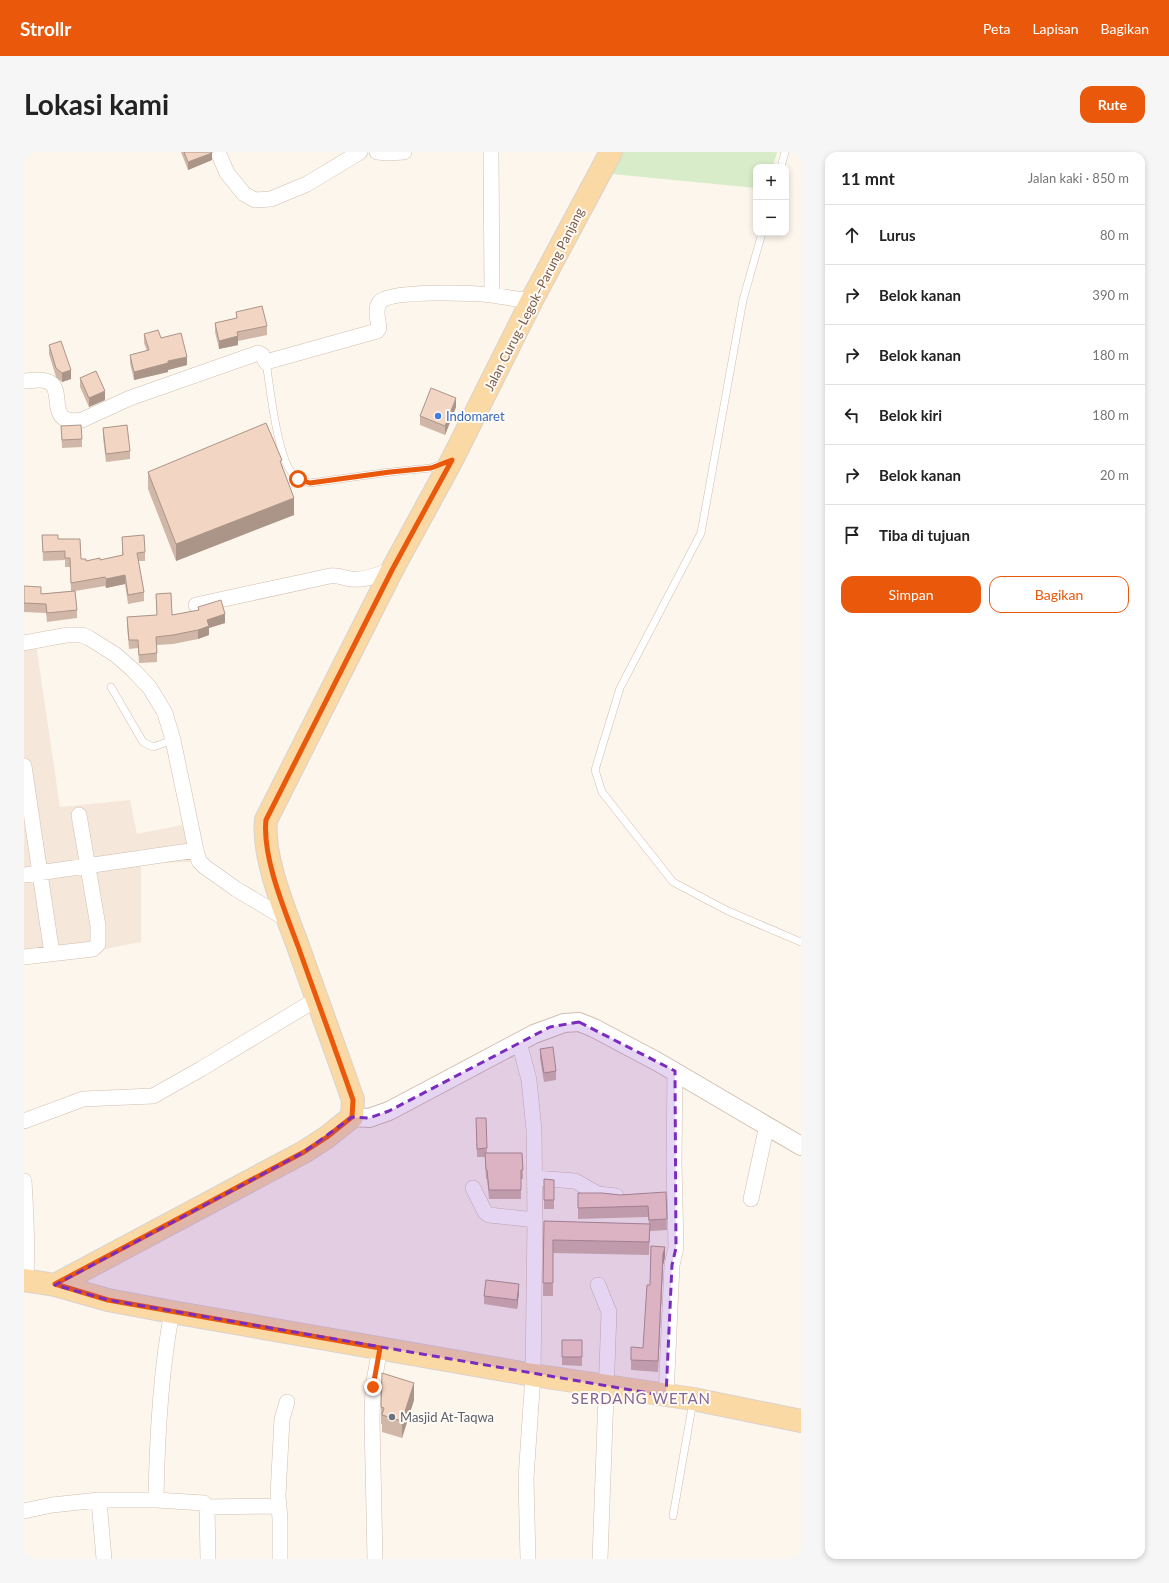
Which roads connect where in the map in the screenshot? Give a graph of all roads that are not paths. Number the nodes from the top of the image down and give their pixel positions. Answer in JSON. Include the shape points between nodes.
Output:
{"nodes":[{"id":1,"x":218,"y":152,"type":"edge"},
{"id":2,"x":360,"y":152,"type":"edge"},
{"id":3,"x":377,"y":152,"type":"edge"},
{"id":4,"x":404,"y":152,"type":"edge"},
{"id":5,"x":491,"y":152,"type":"edge"},
{"id":6,"x":611,"y":152,"type":"edge"},
{"id":7,"x":785,"y":152,"type":"edge"},
{"id":8,"x":782,"y":164,"type":"edge"},
{"id":9,"x":761,"y":236,"type":"edge"},
{"id":10,"x":492,"y":294,"type":"junction"},
{"id":11,"x":534,"y":296,"type":"junction"},
{"id":12,"x":266,"y":362,"type":"junction"},
{"id":13,"x":24,"y":381,"type":"edge"},
{"id":14,"x":452,"y":460,"type":"junction"},
{"id":15,"x":392,"y":570,"type":"junction"},
{"id":16,"x":196,"y":605,"type":"dead end"},
{"id":17,"x":24,"y":643,"type":"edge"},
{"id":18,"x":111,"y":687,"type":"dead end"},
{"id":19,"x":173,"y":740,"type":"junction"},
{"id":20,"x":24,"y":766,"type":"edge"},
{"id":21,"x":79,"y":814,"type":"dead end"},
{"id":22,"x":196,"y":850,"type":"junction"},
{"id":23,"x":89,"y":865,"type":"junction"},
{"id":24,"x":40,"y":873,"type":"junction"},
{"id":25,"x":24,"y":874,"type":"edge"},
{"id":26,"x":288,"y":920,"type":"junction"},
{"id":27,"x":801,"y":942,"type":"edge"},
{"id":28,"x":52,"y":954,"type":"junction"},
{"id":29,"x":24,"y":957,"type":"edge"},
{"id":30,"x":317,"y":999,"type":"junction"},
{"id":31,"x":519,"y":1042,"type":"junction"},
{"id":32,"x":675,"y":1071,"type":"junction"},
{"id":33,"x":352,"y":1117,"type":"junction"},
{"id":34,"x":24,"y":1121,"type":"edge"},
{"id":35,"x":768,"y":1125,"type":"junction"},
{"id":36,"x":801,"y":1146,"type":"edge"},
{"id":37,"x":535,"y":1178,"type":"junction"},
{"id":38,"x":24,"y":1181,"type":"edge"},
{"id":39,"x":473,"y":1188,"type":"dead end"},
{"id":40,"x":627,"y":1197,"type":"edge"},
{"id":41,"x":752,"y":1198,"type":"dead end"},
{"id":42,"x":535,"y":1220,"type":"junction"},
{"id":43,"x":24,"y":1276,"type":"edge"},
{"id":44,"x":24,"y":1280,"type":"edge"},
{"id":45,"x":55,"y":1284,"type":"junction"},
{"id":46,"x":598,"y":1284,"type":"dead end"},
{"id":47,"x":172,"y":1312,"type":"junction"},
{"id":48,"x":380,"y":1348,"type":"junction"},
{"id":49,"x":533,"y":1375,"type":"junction"},
{"id":50,"x":607,"y":1387,"type":"junction"},
{"id":51,"x":666,"y":1396,"type":"junction"},
{"id":52,"x":693,"y":1399,"type":"junction"},
{"id":53,"x":287,"y":1402,"type":"dead end"},
{"id":54,"x":801,"y":1421,"type":"edge"},
{"id":55,"x":99,"y":1500,"type":"junction"},
{"id":56,"x":156,"y":1500,"type":"junction"},
{"id":57,"x":279,"y":1506,"type":"junction"},
{"id":58,"x":207,"y":1508,"type":"junction"},
{"id":59,"x":24,"y":1510,"type":"edge"},
{"id":60,"x":673,"y":1516,"type":"dead end"},
{"id":61,"x":104,"y":1559,"type":"edge"},
{"id":62,"x":208,"y":1559,"type":"edge"},
{"id":63,"x":280,"y":1559,"type":"edge"},
{"id":64,"x":375,"y":1559,"type":"edge"},
{"id":65,"x":528,"y":1559,"type":"edge"},
{"id":66,"x":600,"y":1559,"type":"edge"}],
"edges":[{"from":1,"to":2,"type":"street","via":[[227,173],[244,194],[255,200],[271,198],[307,184]]},
{"from":3,"to":4,"type":"street"},
{"from":5,"to":10,"type":"street"},
{"from":6,"to":11,"type":"main road","name":"Jalan Curug–Legok–Parung Panjang"},
{"from":7,"to":8,"type":"lane"},
{"from":9,"to":27,"type":"lane","via":[[743,300],[701,533],[620,688],[594,770],[602,792],[673,882],[728,911]]},
{"from":10,"to":11,"type":"street","via":[[524,300]]},
{"from":10,"to":12,"type":"street","via":[[438,292],[389,297],[381,301],[377,307],[377,331]]},
{"from":11,"to":14,"type":"main road","name":"Jalan Curug–Legok–Parung Panjang"},
{"from":12,"to":13,"type":"street","via":[[258,353],[130,398],[82,420],[73,421],[60,414],[54,387],[50,382]]},
{"from":12,"to":14,"type":"lane","via":[[283,457],[298,479],[310,483],[431,468]]},
{"from":14,"to":15,"type":"main road","name":"Jalan Curug–Legok–Parung Panjang"},
{"from":15,"to":16,"type":"street","via":[[359,580],[350,580],[341,575],[324,577]]},
{"from":15,"to":26,"type":"main road","name":"Jalan Curug–Legok–Parung Panjang","via":[[266,820],[270,862]]},
{"from":17,"to":19,"type":"street","via":[[67,635],[82,636],[116,655],[150,688],[165,713]]},
{"from":18,"to":19,"type":"lane","via":[[143,742],[153,747]]},
{"from":19,"to":22,"type":"street"},
{"from":20,"to":24,"type":"street"},
{"from":21,"to":23,"type":"street"},
{"from":22,"to":23,"type":"street"},
{"from":22,"to":26,"type":"street","via":[[199,861],[205,868],[236,890]]},
{"from":23,"to":24,"type":"street"},
{"from":23,"to":28,"type":"street","via":[[98,926],[98,944],[93,949]]},
{"from":24,"to":25,"type":"street"},
{"from":24,"to":28,"type":"street"},
{"from":26,"to":30,"type":"main road","name":"Jalan Curug–Legok–Parung Panjang"},
{"from":28,"to":29,"type":"street"},
{"from":30,"to":33,"type":"main road","name":"Jalan Curug–Legok–Parung Panjang","via":[[353,1100]]},
{"from":30,"to":34,"type":"street","via":[[153,1096],[83,1099]]},
{"from":31,"to":32,"type":"street","via":[[550,1027],[579,1022]]},
{"from":31,"to":33,"type":"street","via":[[389,1111],[369,1118]]},
{"from":31,"to":37,"type":"street","via":[[529,1080]]},
{"from":32,"to":35,"type":"street"},
{"from":32,"to":51,"type":"street","via":[[676,1248],[672,1265]]},
{"from":33,"to":45,"type":"main road","via":[[304,1152]]},
{"from":35,"to":36,"type":"street"},
{"from":35,"to":41,"type":"street"},
{"from":37,"to":40,"type":"street","via":[[575,1181],[598,1194]]},
{"from":37,"to":42,"type":"street"},
{"from":38,"to":43,"type":"street","via":[[27,1255]]},
{"from":39,"to":42,"type":"street","via":[[485,1212]]},
{"from":42,"to":49,"type":"street"},
{"from":44,"to":45,"type":"main road"},
{"from":45,"to":47,"type":"main road","via":[[108,1300]]},
{"from":46,"to":50,"type":"street","via":[[609,1312]]},
{"from":47,"to":48,"type":"main road"},
{"from":47,"to":56,"type":"street","via":[[167,1338]]},
{"from":48,"to":49,"type":"main road"},
{"from":48,"to":64,"type":"street","via":[[373,1387],[372,1413]]},
{"from":49,"to":50,"type":"main road"},
{"from":49,"to":65,"type":"street","via":[[526,1478]]},
{"from":50,"to":51,"type":"main road"},
{"from":50,"to":66,"type":"street"},
{"from":51,"to":52,"type":"main road"},
{"from":52,"to":54,"type":"main road"},
{"from":52,"to":60,"type":"lane"},
{"from":53,"to":57,"type":"street","via":[[282,1419]]},
{"from":55,"to":56,"type":"street"},
{"from":55,"to":59,"type":"street"},
{"from":55,"to":61,"type":"street"},
{"from":56,"to":58,"type":"street","via":[[200,1502]]},
{"from":57,"to":58,"type":"street"},
{"from":57,"to":63,"type":"street"},
{"from":58,"to":62,"type":"street"}]}
